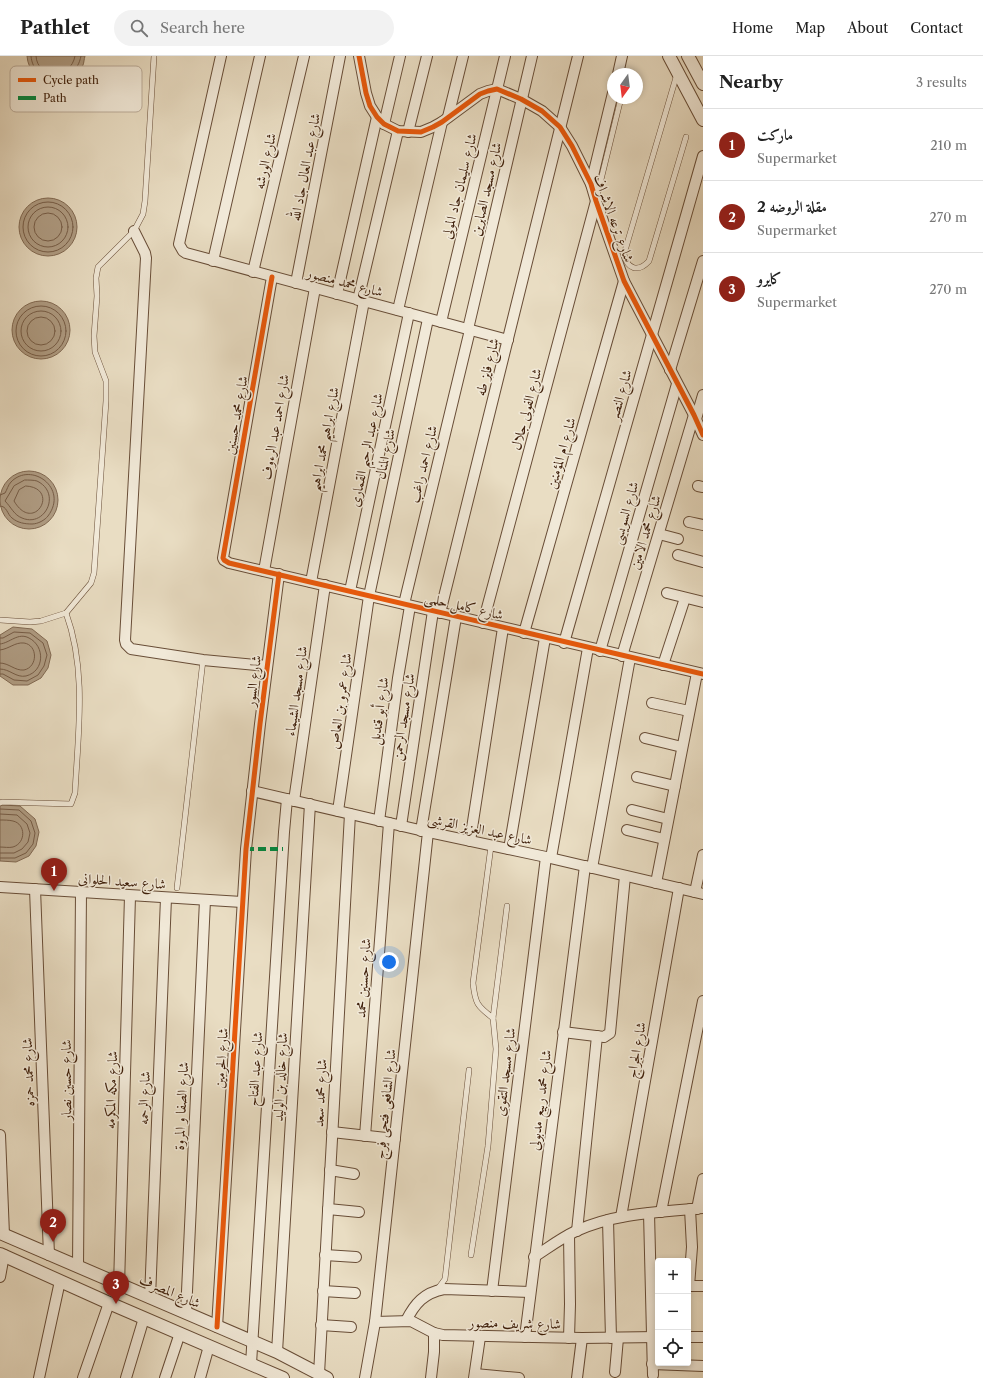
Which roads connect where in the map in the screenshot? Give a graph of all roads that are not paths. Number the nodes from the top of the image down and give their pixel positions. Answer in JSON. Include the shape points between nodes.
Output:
{"nodes":[{"id":1,"x":154,"y":56,"type":"edge"},
{"id":2,"x":221,"y":56,"type":"edge"},
{"id":3,"x":260,"y":56,"type":"edge"},
{"id":4,"x":304,"y":56,"type":"edge"},
{"id":5,"x":340,"y":56,"type":"edge"},
{"id":6,"x":359,"y":56,"type":"edge"},
{"id":7,"x":400,"y":56,"type":"edge"},
{"id":8,"x":427,"y":56,"type":"edge"},
{"id":9,"x":463,"y":56,"type":"edge"},
{"id":10,"x":505,"y":56,"type":"edge"},
{"id":11,"x":532,"y":56,"type":"edge"},
{"id":12,"x":578,"y":56,"type":"edge"},
{"id":13,"x":622,"y":56,"type":"edge"},
{"id":14,"x":670,"y":56,"type":"edge"},
{"id":15,"x":688,"y":56,"type":"edge"},
{"id":16,"x":619,"y":68,"type":"edge"},
{"id":17,"x":678,"y":72,"type":"junction"},
{"id":18,"x":703,"y":81,"type":"edge"},
{"id":19,"x":497,"y":89,"type":"junction"},
{"id":20,"x":522,"y":99,"type":"junction"},
{"id":21,"x":610,"y":104,"type":"edge"},
{"id":22,"x":620,"y":104,"type":"edge"},
{"id":23,"x":445,"y":119,"type":"junction"},
{"id":24,"x":703,"y":120,"type":"edge"},
{"id":25,"x":380,"y":121,"type":"junction"},
{"id":26,"x":560,"y":127,"type":"junction"},
{"id":27,"x":398,"y":131,"type":"junction"},
{"id":28,"x":408,"y":132,"type":"junction"},
{"id":29,"x":686,"y":137,"type":"dead end"},
{"id":30,"x":703,"y":156,"type":"edge"},
{"id":31,"x":591,"y":184,"type":"junction"},
{"id":32,"x":596,"y":201,"type":"junction"},
{"id":33,"x":134,"y":231,"type":"junction"},
{"id":34,"x":213,"y":261,"type":"junction"},
{"id":35,"x":703,"y":261,"type":"edge"},
{"id":36,"x":253,"y":272,"type":"junction"},
{"id":37,"x":272,"y":277,"type":"junction"},
{"id":38,"x":624,"y":281,"type":"junction"},
{"id":39,"x":296,"y":283,"type":"junction"},
{"id":40,"x":315,"y":288,"type":"junction"},
{"id":41,"x":337,"y":294,"type":"junction"},
{"id":42,"x":361,"y":301,"type":"junction"},
{"id":43,"x":398,"y":310,"type":"junction"},
{"id":44,"x":409,"y":313,"type":"junction"},
{"id":45,"x":428,"y":319,"type":"junction"},
{"id":46,"x":441,"y":322,"type":"junction"},
{"id":47,"x":469,"y":330,"type":"junction"},
{"id":48,"x":652,"y":334,"type":"junction"},
{"id":49,"x":508,"y":340,"type":"junction"},
{"id":50,"x":670,"y":370,"type":"junction"},
{"id":51,"x":677,"y":384,"type":"junction"},
{"id":52,"x":703,"y":395,"type":"edge"},
{"id":53,"x":695,"y":417,"type":"junction"},
{"id":54,"x":702,"y":432,"type":"edge"},
{"id":55,"x":689,"y":522,"type":"dead end"},
{"id":56,"x":703,"y":525,"type":"edge"},
{"id":57,"x":659,"y":534,"type":"junction"},
{"id":58,"x":678,"y":539,"type":"dead end"},
{"id":59,"x":678,"y":555,"type":"dead end"},
{"id":60,"x":223,"y":558,"type":"joint"},
{"id":61,"x":703,"y":562,"type":"edge"},
{"id":62,"x":264,"y":571,"type":"junction"},
{"id":63,"x":279,"y":574,"type":"junction"},
{"id":64,"x":311,"y":582,"type":"junction"},
{"id":65,"x":325,"y":585,"type":"junction"},
{"id":66,"x":350,"y":591,"type":"junction"},
{"id":67,"x":667,"y":593,"type":"dead end"},
{"id":68,"x":369,"y":596,"type":"junction"},
{"id":69,"x":685,"y":598,"type":"junction"},
{"id":70,"x":703,"y":602,"type":"edge"},
{"id":71,"x":407,"y":605,"type":"junction"},
{"id":72,"x":436,"y":612,"type":"junction"},
{"id":73,"x":66,"y":613,"type":"junction"},
{"id":74,"x":456,"y":617,"type":"junction"},
{"id":75,"x":0,"y":620,"type":"edge"},
{"id":76,"x":483,"y":623,"type":"junction"},
{"id":77,"x":503,"y":628,"type":"junction"},
{"id":78,"x":524,"y":633,"type":"junction"},
{"id":79,"x":545,"y":638,"type":"junction"},
{"id":80,"x":564,"y":642,"type":"junction"},
{"id":81,"x":588,"y":648,"type":"junction"},
{"id":82,"x":600,"y":651,"type":"junction"},
{"id":83,"x":626,"y":657,"type":"junction"},
{"id":84,"x":203,"y":660,"type":"junction"},
{"id":85,"x":664,"y":665,"type":"junction"},
{"id":86,"x":267,"y":666,"type":"junction"},
{"id":87,"x":700,"y":674,"type":"edge"},
{"id":88,"x":652,"y":703,"type":"dead end"},
{"id":89,"x":689,"y":712,"type":"junction"},
{"id":90,"x":645,"y":738,"type":"dead end"},
{"id":91,"x":682,"y":747,"type":"junction"},
{"id":92,"x":637,"y":778,"type":"dead end"},
{"id":93,"x":675,"y":786,"type":"junction"},
{"id":94,"x":252,"y":791,"type":"junction"},
{"id":95,"x":291,"y":800,"type":"junction"},
{"id":96,"x":0,"y":804,"type":"edge"},
{"id":97,"x":310,"y":804,"type":"junction"},
{"id":98,"x":632,"y":810,"type":"dead end"},
{"id":99,"x":338,"y":811,"type":"junction"},
{"id":100,"x":350,"y":814,"type":"junction"},
{"id":101,"x":668,"y":819,"type":"junction"},
{"id":102,"x":384,"y":822,"type":"junction"},
{"id":103,"x":401,"y":826,"type":"junction"},
{"id":104,"x":627,"y":830,"type":"dead end"},
{"id":105,"x":424,"y":832,"type":"junction"},
{"id":106,"x":664,"y":839,"type":"junction"},
{"id":107,"x":470,"y":841,"type":"junction"},
{"id":108,"x":491,"y":846,"type":"junction"},
{"id":109,"x":509,"y":849,"type":"junction"},
{"id":110,"x":703,"y":854,"type":"edge"},
{"id":111,"x":549,"y":858,"type":"junction"},
{"id":112,"x":588,"y":867,"type":"junction"},
{"id":113,"x":625,"y":876,"type":"junction"},
{"id":114,"x":656,"y":883,"type":"junction"},
{"id":115,"x":0,"y":886,"type":"edge"},
{"id":116,"x":177,"y":888,"type":"dead end"},
{"id":117,"x":679,"y":888,"type":"junction"},
{"id":118,"x":35,"y":889,"type":"junction"},
{"id":119,"x":81,"y":892,"type":"junction"},
{"id":120,"x":699,"y":893,"type":"edge"},
{"id":121,"x":130,"y":896,"type":"junction"},
{"id":122,"x":166,"y":898,"type":"junction"},
{"id":123,"x":205,"y":900,"type":"junction"},
{"id":124,"x":242,"y":902,"type":"junction"},
{"id":125,"x":507,"y":906,"type":"dead end"},
{"id":126,"x":703,"y":1001,"type":"edge"},
{"id":127,"x":493,"y":1018,"type":"junction"},
{"id":128,"x":563,"y":1032,"type":"junction"},
{"id":129,"x":597,"y":1036,"type":"junction"},
{"id":130,"x":469,"y":1070,"type":"dead end"},
{"id":131,"x":332,"y":1132,"type":"junction"},
{"id":132,"x":0,"y":1135,"type":"edge"},
{"id":133,"x":365,"y":1136,"type":"junction"},
{"id":134,"x":395,"y":1139,"type":"junction"},
{"id":135,"x":330,"y":1170,"type":"junction"},
{"id":136,"x":354,"y":1174,"type":"dead end"},
{"id":137,"x":703,"y":1179,"type":"edge"},
{"id":138,"x":697,"y":1208,"type":"edge"},
{"id":139,"x":328,"y":1209,"type":"junction"},
{"id":140,"x":359,"y":1212,"type":"dead end"},
{"id":141,"x":662,"y":1212,"type":"junction"},
{"id":142,"x":649,"y":1213,"type":"junction"},
{"id":143,"x":621,"y":1217,"type":"junction"},
{"id":144,"x":608,"y":1220,"type":"junction"},
{"id":145,"x":573,"y":1233,"type":"junction"},
{"id":146,"x":2,"y":1234,"type":"edge"},
{"id":147,"x":325,"y":1254,"type":"junction"},
{"id":148,"x":2,"y":1255,"type":"edge"},
{"id":149,"x":50,"y":1255,"type":"junction"},
{"id":150,"x":471,"y":1255,"type":"dead end"},
{"id":151,"x":534,"y":1257,"type":"junction"},
{"id":152,"x":356,"y":1258,"type":"dead end"},
{"id":153,"x":691,"y":1260,"type":"edge"},
{"id":154,"x":78,"y":1267,"type":"junction"},
{"id":155,"x":0,"y":1278,"type":"edge"},
{"id":156,"x":60,"y":1281,"type":"junction"},
{"id":157,"x":119,"y":1286,"type":"junction"},
{"id":158,"x":691,"y":1286,"type":"edge"},
{"id":159,"x":703,"y":1286,"type":"edge"},
{"id":160,"x":654,"y":1287,"type":"edge"},
{"id":161,"x":323,"y":1291,"type":"junction"},
{"id":162,"x":436,"y":1291,"type":"junction"},
{"id":163,"x":492,"y":1291,"type":"junction"},
{"id":164,"x":530,"y":1292,"type":"junction"},
{"id":165,"x":355,"y":1293,"type":"dead end"},
{"id":166,"x":150,"y":1298,"type":"junction"},
{"id":167,"x":109,"y":1303,"type":"junction"},
{"id":168,"x":186,"y":1314,"type":"junction"},
{"id":169,"x":144,"y":1318,"type":"junction"},
{"id":170,"x":406,"y":1321,"type":"junction"},
{"id":171,"x":375,"y":1322,"type":"junction"},
{"id":172,"x":321,"y":1325,"type":"junction"},
{"id":173,"x":217,"y":1327,"type":"junction"},
{"id":174,"x":351,"y":1327,"type":"dead end"},
{"id":175,"x":180,"y":1333,"type":"junction"},
{"id":176,"x":434,"y":1333,"type":"junction"},
{"id":177,"x":480,"y":1337,"type":"junction"},
{"id":178,"x":525,"y":1337,"type":"junction"},
{"id":179,"x":655,"y":1337,"type":"edge"},
{"id":180,"x":691,"y":1337,"type":"edge"},
{"id":181,"x":703,"y":1337,"type":"edge"},
{"id":182,"x":569,"y":1338,"type":"junction"},
{"id":183,"x":582,"y":1338,"type":"junction"},
{"id":184,"x":615,"y":1338,"type":"junction"},
{"id":185,"x":253,"y":1342,"type":"junction"},
{"id":186,"x":209,"y":1346,"type":"junction"},
{"id":187,"x":277,"y":1352,"type":"junction"},
{"id":188,"x":251,"y":1364,"type":"junction"},
{"id":189,"x":652,"y":1364,"type":"junction"},
{"id":190,"x":703,"y":1366,"type":"edge"},
{"id":191,"x":615,"y":1372,"type":"dead end"},
{"id":192,"x":653,"y":1375,"type":"dead end"},
{"id":193,"x":275,"y":1376,"type":"edge"},
{"id":194,"x":323,"y":1376,"type":"edge"},
{"id":195,"x":475,"y":1376,"type":"edge"},
{"id":196,"x":39,"y":1378,"type":"edge"},
{"id":197,"x":83,"y":1378,"type":"edge"},
{"id":198,"x":126,"y":1378,"type":"edge"},
{"id":199,"x":165,"y":1378,"type":"edge"},
{"id":200,"x":200,"y":1378,"type":"edge"},
{"id":201,"x":365,"y":1378,"type":"edge"},
{"id":202,"x":431,"y":1378,"type":"edge"},
{"id":203,"x":516,"y":1378,"type":"edge"},
{"id":204,"x":519,"y":1378,"type":"edge"},
{"id":205,"x":577,"y":1378,"type":"edge"}],
"edges":[{"from":1,"to":33,"type":"lane","via":[[145,201],[143,214]]},
{"from":2,"to":34,"type":"street","name":"شارع محمد منصور","via":[[179,244],[186,253]]},
{"from":3,"to":34,"type":"street"},
{"from":4,"to":36,"type":"street","name":"شارع الورشه"},
{"from":5,"to":39,"type":"street","name":"شارع عبد العال جاد الله"},
{"from":6,"to":25,"type":"street","via":[[366,92]]},
{"from":7,"to":25,"type":"street"},
{"from":8,"to":28,"type":"street"},
{"from":9,"to":23,"type":"street"},
{"from":10,"to":19,"type":"street","name":"شارع سليمان جاد المولى"},
{"from":11,"to":20,"type":"street","name":"شارع مسجد الصابرين"},
{"from":12,"to":26,"type":"street","name":"شارع فايز طه"},
{"from":13,"to":16,"type":"street"},
{"from":14,"to":17,"type":"street"},
{"from":15,"to":18,"type":"street"},
{"from":17,"to":24,"type":"street"},
{"from":17,"to":29,"type":"lane","via":[[624,254],[625,261],[630,266],[644,267],[649,261]]},
{"from":19,"to":20,"type":"street","name":"شارع ترعه الاشراف"},
{"from":19,"to":23,"type":"street","via":[[480,94]]},
{"from":19,"to":46,"type":"street","name":"شارع سليمان جاد المولى"},
{"from":20,"to":26,"type":"street","name":"شارع ترعه الاشراف","via":[[542,111]]},
{"from":20,"to":47,"type":"street","name":"شارع مسجد الصابرين"},
{"from":21,"to":31,"type":"street"},
{"from":22,"to":32,"type":"lane"},
{"from":23,"to":28,"type":"street","via":[[421,132]]},
{"from":23,"to":43,"type":"street"},
{"from":25,"to":27,"type":"street"},
{"from":25,"to":41,"type":"street"},
{"from":26,"to":31,"type":"street","name":"شارع ترعه الاشراف"},
{"from":26,"to":49,"type":"street","name":"شارع فايز طه"},
{"from":27,"to":28,"type":"street"},
{"from":27,"to":42,"type":"street","name":"شارع ابراهيم محمد ابراهيم"},
{"from":30,"to":48,"type":"street","name":"شارع النصر"},
{"from":31,"to":32,"type":"street","name":"شارع ترعه الاشراف"},
{"from":32,"to":38,"type":"street","name":"شارع ترعه الاشراف"},
{"from":32,"to":76,"type":"street","name":"شارع الفولى جلال"},
{"from":33,"to":73,"type":"lane","via":[[98,267],[96,278],[95,352],[106,381],[106,401],[94,573],[91,583]]},
{"from":33,"to":84,"type":"street","via":[[146,258],[125,640],[131,649]]},
{"from":34,"to":36,"type":"street","name":"شارع محمد منصور"},
{"from":35,"to":50,"type":"street"},
{"from":36,"to":37,"type":"street","name":"شارع محمد منصور"},
{"from":37,"to":39,"type":"street","name":"شارع محمد منصور"},
{"from":37,"to":60,"type":"street","name":"شارع محمد حسنين"},
{"from":38,"to":48,"type":"street","name":"شارع ترعه الاشراف"},
{"from":38,"to":78,"type":"street","name":"شارع ام المؤمنين"},
{"from":39,"to":40,"type":"street","name":"شارع محمد منصور"},
{"from":40,"to":41,"type":"street","name":"شارع محمد منصور"},
{"from":40,"to":62,"type":"street","name":"شارع احمد عبد الرءوف"},
{"from":41,"to":42,"type":"street","name":"شارع محمد منصور"},
{"from":42,"to":43,"type":"street","name":"شارع محمد منصور"},
{"from":42,"to":64,"type":"street","name":"شارع ابراهيم محمد ابراهيم"},
{"from":43,"to":44,"type":"street","name":"شارع محمد منصور"},
{"from":44,"to":45,"type":"street","name":"شارع محمد منصور"},
{"from":44,"to":66,"type":"street","name":"شارع عبد الرحيم القمارى"},
{"from":45,"to":46,"type":"street","name":"شارع محمد منصور"},
{"from":45,"to":68,"type":"street","name":"شارع المنال"},
{"from":46,"to":47,"type":"street","name":"شارع محمد منصور"},
{"from":47,"to":49,"type":"street","name":"شارع محمد منصور"},
{"from":47,"to":71,"type":"street","name":"شارع احمد راغب"},
{"from":48,"to":50,"type":"street","name":"شارع ترعه الاشراف"},
{"from":48,"to":80,"type":"street","name":"شارع النصر"},
{"from":49,"to":72,"type":"street","name":"شارع فايز طه"},
{"from":50,"to":51,"type":"street","name":"شارع ترعه الاشراف"},
{"from":51,"to":53,"type":"street","name":"شارع ترعه الاشراف"},
{"from":51,"to":82,"type":"street","name":"شارع السويسى"},
{"from":52,"to":53,"type":"street","name":"شارع محمد الامين"},
{"from":53,"to":54,"type":"street","name":"شارع ترعه الاشراف"},
{"from":53,"to":57,"type":"street","name":"شارع محمد الامين"},
{"from":55,"to":56,"type":"street"},
{"from":57,"to":58,"type":"street"},
{"from":57,"to":83,"type":"street","name":"شارع محمد الامين"},
{"from":59,"to":61,"type":"street"},
{"from":60,"to":62,"type":"street","name":"شارع كامل حلمى","via":[[229,563]]},
{"from":62,"to":63,"type":"street","name":"شارع كامل حلمى"},
{"from":63,"to":64,"type":"street","name":"شارع كامل حلمى"},
{"from":63,"to":86,"type":"street","name":"شارع السور"},
{"from":64,"to":65,"type":"street","name":"شارع كامل حلمى"},
{"from":65,"to":66,"type":"street","name":"شارع كامل حلمى"},
{"from":65,"to":95,"type":"street","name":"شارع مسجد الشيماء"},
{"from":66,"to":68,"type":"street","name":"شارع كامل حلمى"},
{"from":67,"to":69,"type":"street"},
{"from":68,"to":71,"type":"street","name":"شارع كامل حلمى"},
{"from":68,"to":99,"type":"street","name":"شارع عمرو بن العاص"},
{"from":69,"to":70,"type":"street"},
{"from":69,"to":85,"type":"street"},
{"from":71,"to":72,"type":"street","name":"شارع كامل حلمى"},
{"from":71,"to":102,"type":"street","name":"شارع أبو قنديل"},
{"from":72,"to":74,"type":"street","name":"شارع كامل حلمى"},
{"from":72,"to":103,"type":"street","name":"شارع مسجد الرحمن"},
{"from":73,"to":75,"type":"lane","via":[[41,621]]},
{"from":73,"to":96,"type":"lane","via":[[78,664],[80,697],[75,793],[71,804]]},
{"from":74,"to":76,"type":"street","name":"شارع كامل حلمى"},
{"from":74,"to":105,"type":"street","name":"شارع الشافعى فتحى فرج"},
{"from":76,"to":77,"type":"street","name":"شارع كامل حلمى"},
{"from":77,"to":78,"type":"street","name":"شارع كامل حلمى"},
{"from":77,"to":107,"type":"street"},
{"from":78,"to":79,"type":"street","name":"شارع كامل حلمى"},
{"from":79,"to":80,"type":"street","name":"شارع كامل حلمى"},
{"from":79,"to":109,"type":"street"},
{"from":80,"to":81,"type":"street","name":"شارع كامل حلمى"},
{"from":81,"to":82,"type":"street","name":"شارع كامل حلمى"},
{"from":81,"to":111,"type":"street","name":"شارع مسجد التقوى"},
{"from":82,"to":83,"type":"street","name":"شارع كامل حلمى"},
{"from":83,"to":85,"type":"street","name":"شارع كامل حلمى"},
{"from":83,"to":112,"type":"street","name":"شارع محمد الامين"},
{"from":84,"to":86,"type":"street"},
{"from":84,"to":116,"type":"lane"},
{"from":85,"to":87,"type":"street","name":"شارع كامل حلمى"},
{"from":86,"to":94,"type":"street","name":"شارع السور"},
{"from":87,"to":89,"type":"street"},
{"from":88,"to":89,"type":"street"},
{"from":89,"to":91,"type":"street"},
{"from":90,"to":91,"type":"street"},
{"from":91,"to":93,"type":"street"},
{"from":92,"to":93,"type":"street"},
{"from":93,"to":101,"type":"street"},
{"from":94,"to":95,"type":"street","name":"شارع عبد العزيز القرشى"},
{"from":94,"to":124,"type":"street","name":"شارع الحرمين"},
{"from":95,"to":97,"type":"street","name":"شارع عبد العزيز القرشى"},
{"from":95,"to":185,"type":"street","name":"شارع عبد الفتاح","via":[[284,832]]},
{"from":97,"to":99,"type":"street","name":"شارع عبد العزيز القرشى"},
{"from":97,"to":187,"type":"street","name":"شارع خالد بن الوليد"},
{"from":98,"to":101,"type":"street"},
{"from":99,"to":100,"type":"street","name":"شارع عبد العزيز القرشى"},
{"from":100,"to":102,"type":"street","name":"شارع عبد العزيز القرشى"},
{"from":100,"to":131,"type":"street","name":"شارع محمد سعد"},
{"from":101,"to":106,"type":"street"},
{"from":102,"to":103,"type":"street","name":"شارع عبد العزيز القرشى"},
{"from":102,"to":133,"type":"street","name":"شارع حسنين محمد"},
{"from":103,"to":105,"type":"street","name":"شارع عبد العزيز القرشى"},
{"from":104,"to":106,"type":"street"},
{"from":105,"to":107,"type":"street","name":"شارع عبد العزيز القرشى"},
{"from":105,"to":134,"type":"street","name":"شارع الشافعى فتحى فرج"},
{"from":106,"to":114,"type":"street"},
{"from":107,"to":108,"type":"street","name":"شارع عبد العزيز القرشى"},
{"from":108,"to":109,"type":"street","name":"شارع عبد العزيز القرشى"},
{"from":108,"to":127,"type":"lane","via":[[473,983],[476,1001],[480,1008]]},
{"from":109,"to":111,"type":"street","name":"شارع عبد العزيز القرشى"},
{"from":110,"to":120,"type":"street"},
{"from":111,"to":112,"type":"street","name":"شارع عبد العزيز القرشى"},
{"from":111,"to":163,"type":"street","name":"شارع مسجد التقوى"},
{"from":112,"to":113,"type":"street","name":"شارع عبد العزيز القرشى"},
{"from":112,"to":128,"type":"street","name":"شارع محمد ربيع مدبولى"},
{"from":113,"to":114,"type":"street","name":"شارع عبد العزيز القرشى"},
{"from":113,"to":129,"type":"street","via":[[610,1030],[604,1037]]},
{"from":114,"to":117,"type":"street","name":"شارع عبد العزيز القرشى"},
{"from":115,"to":118,"type":"street","name":"شارع سعيد الحلوانى"},
{"from":117,"to":120,"type":"street","name":"شارع عبد العزيز القرشى"},
{"from":117,"to":143,"type":"street","name":"شارع الجراج"},
{"from":118,"to":119,"type":"street","name":"شارع سعيد الحلوانى"},
{"from":118,"to":149,"type":"street","name":"شارع محمد حمزه"},
{"from":119,"to":121,"type":"street","name":"شارع سعيد الحلوانى"},
{"from":119,"to":154,"type":"street","name":"شارع حسين نصار"},
{"from":121,"to":122,"type":"street","name":"شارع سعيد الحلوانى"},
{"from":121,"to":157,"type":"street","name":"شارع مكه المكرمه"},
{"from":122,"to":123,"type":"street","name":"شارع سعيد الحلوانى"},
{"from":122,"to":166,"type":"street","name":"شارع الرحمه"},
{"from":123,"to":124,"type":"street","name":"شارع سعيد الحلوانى"},
{"from":123,"to":168,"type":"street","name":"شارع الصفا و المروة"},
{"from":124,"to":173,"type":"street","name":"شارع الحرمين"},
{"from":125,"to":127,"type":"lane"},
{"from":126,"to":141,"type":"street"},
{"from":127,"to":150,"type":"lane","via":[[496,1049],[488,1146]]},
{"from":128,"to":129,"type":"street"},
{"from":128,"to":151,"type":"street","name":"شارع محمد ربيع مدبولى"},
{"from":129,"to":145,"type":"street"},
{"from":130,"to":162,"type":"lane","via":[[445,1279]]},
{"from":131,"to":133,"type":"street"},
{"from":131,"to":135,"type":"street","name":"شارع محمد سعد"},
{"from":132,"to":146,"type":"street"},
{"from":133,"to":134,"type":"street"},
{"from":134,"to":171,"type":"street","name":"شارع الشافعى فتحى فرج"},
{"from":135,"to":136,"type":"street"},
{"from":135,"to":139,"type":"street","name":"شارع محمد سعد"},
{"from":137,"to":138,"type":"street"},
{"from":138,"to":141,"type":"street"},
{"from":138,"to":153,"type":"street"},
{"from":139,"to":140,"type":"street"},
{"from":139,"to":147,"type":"street","name":"شارع محمد سعد"},
{"from":141,"to":142,"type":"street"},
{"from":142,"to":143,"type":"street"},
{"from":142,"to":160,"type":"street"},
{"from":143,"to":144,"type":"street"},
{"from":144,"to":145,"type":"street"},
{"from":144,"to":184,"type":"street"},
{"from":145,"to":151,"type":"street"},
{"from":145,"to":182,"type":"street"},
{"from":146,"to":149,"type":"street","name":"شارع المصرف"},
{"from":147,"to":152,"type":"street"},
{"from":147,"to":161,"type":"street","name":"شارع محمد سعد"},
{"from":148,"to":155,"type":"street"},
{"from":148,"to":156,"type":"street"},
{"from":149,"to":154,"type":"street","name":"شارع المصرف"},
{"from":151,"to":164,"type":"street","name":"شارع محمد ربيع مدبولى"},
{"from":154,"to":157,"type":"street","name":"شارع المصرف"},
{"from":156,"to":167,"type":"street"},
{"from":156,"to":196,"type":"street"},
{"from":157,"to":166,"type":"street","name":"شارع المصرف"},
{"from":158,"to":159,"type":"street"},
{"from":160,"to":179,"type":"street"},
{"from":161,"to":165,"type":"street"},
{"from":161,"to":172,"type":"street","name":"شارع محمد سعد"},
{"from":162,"to":163,"type":"street"},
{"from":162,"to":170,"type":"street","via":[[425,1296]]},
{"from":163,"to":164,"type":"street"},
{"from":164,"to":178,"type":"street","name":"شارع محمد ربيع مدبولى"},
{"from":166,"to":168,"type":"street","name":"شارع المصرف"},
{"from":167,"to":169,"type":"street"},
{"from":167,"to":197,"type":"street"},
{"from":168,"to":173,"type":"street","name":"شارع المصرف"},
{"from":169,"to":175,"type":"street"},
{"from":169,"to":198,"type":"street"},
{"from":170,"to":171,"type":"street","name":"شارع شريف منصور"},
{"from":170,"to":176,"type":"street","name":"شارع شريف منصور","via":[[416,1323]]},
{"from":171,"to":201,"type":"street","name":"شارع الشافعى فتحى فرج"},
{"from":172,"to":174,"type":"street"},
{"from":172,"to":194,"type":"street","name":"شارع محمد سعد"},
{"from":173,"to":185,"type":"street","name":"شارع المصرف"},
{"from":175,"to":186,"type":"street"},
{"from":175,"to":199,"type":"street"},
{"from":176,"to":177,"type":"street","name":"شارع شريف منصور","via":[[443,1336]]},
{"from":176,"to":202,"type":"street"},
{"from":177,"to":178,"type":"street","name":"شارع شريف منصور"},
{"from":177,"to":195,"type":"street"},
{"from":178,"to":182,"type":"street","name":"شارع شريف منصور"},
{"from":179,"to":184,"type":"street","name":"شارع شريف منصور"},
{"from":179,"to":189,"type":"street"},
{"from":180,"to":181,"type":"street"},
{"from":182,"to":183,"type":"street","name":"شارع شريف منصور"},
{"from":183,"to":184,"type":"street","name":"شارع شريف منصور"},
{"from":183,"to":205,"type":"street"},
{"from":184,"to":191,"type":"street"},
{"from":185,"to":187,"type":"street","name":"شارع المصرف"},
{"from":185,"to":188,"type":"street","name":"شارع عبد الفتاح"},
{"from":186,"to":188,"type":"street"},
{"from":186,"to":200,"type":"street"},
{"from":187,"to":194,"type":"street","name":"شارع المصرف"},
{"from":188,"to":193,"type":"street"},
{"from":189,"to":190,"type":"street"},
{"from":189,"to":192,"type":"street"},
{"from":195,"to":203,"type":"street"},
{"from":203,"to":204,"type":"street"}]}
